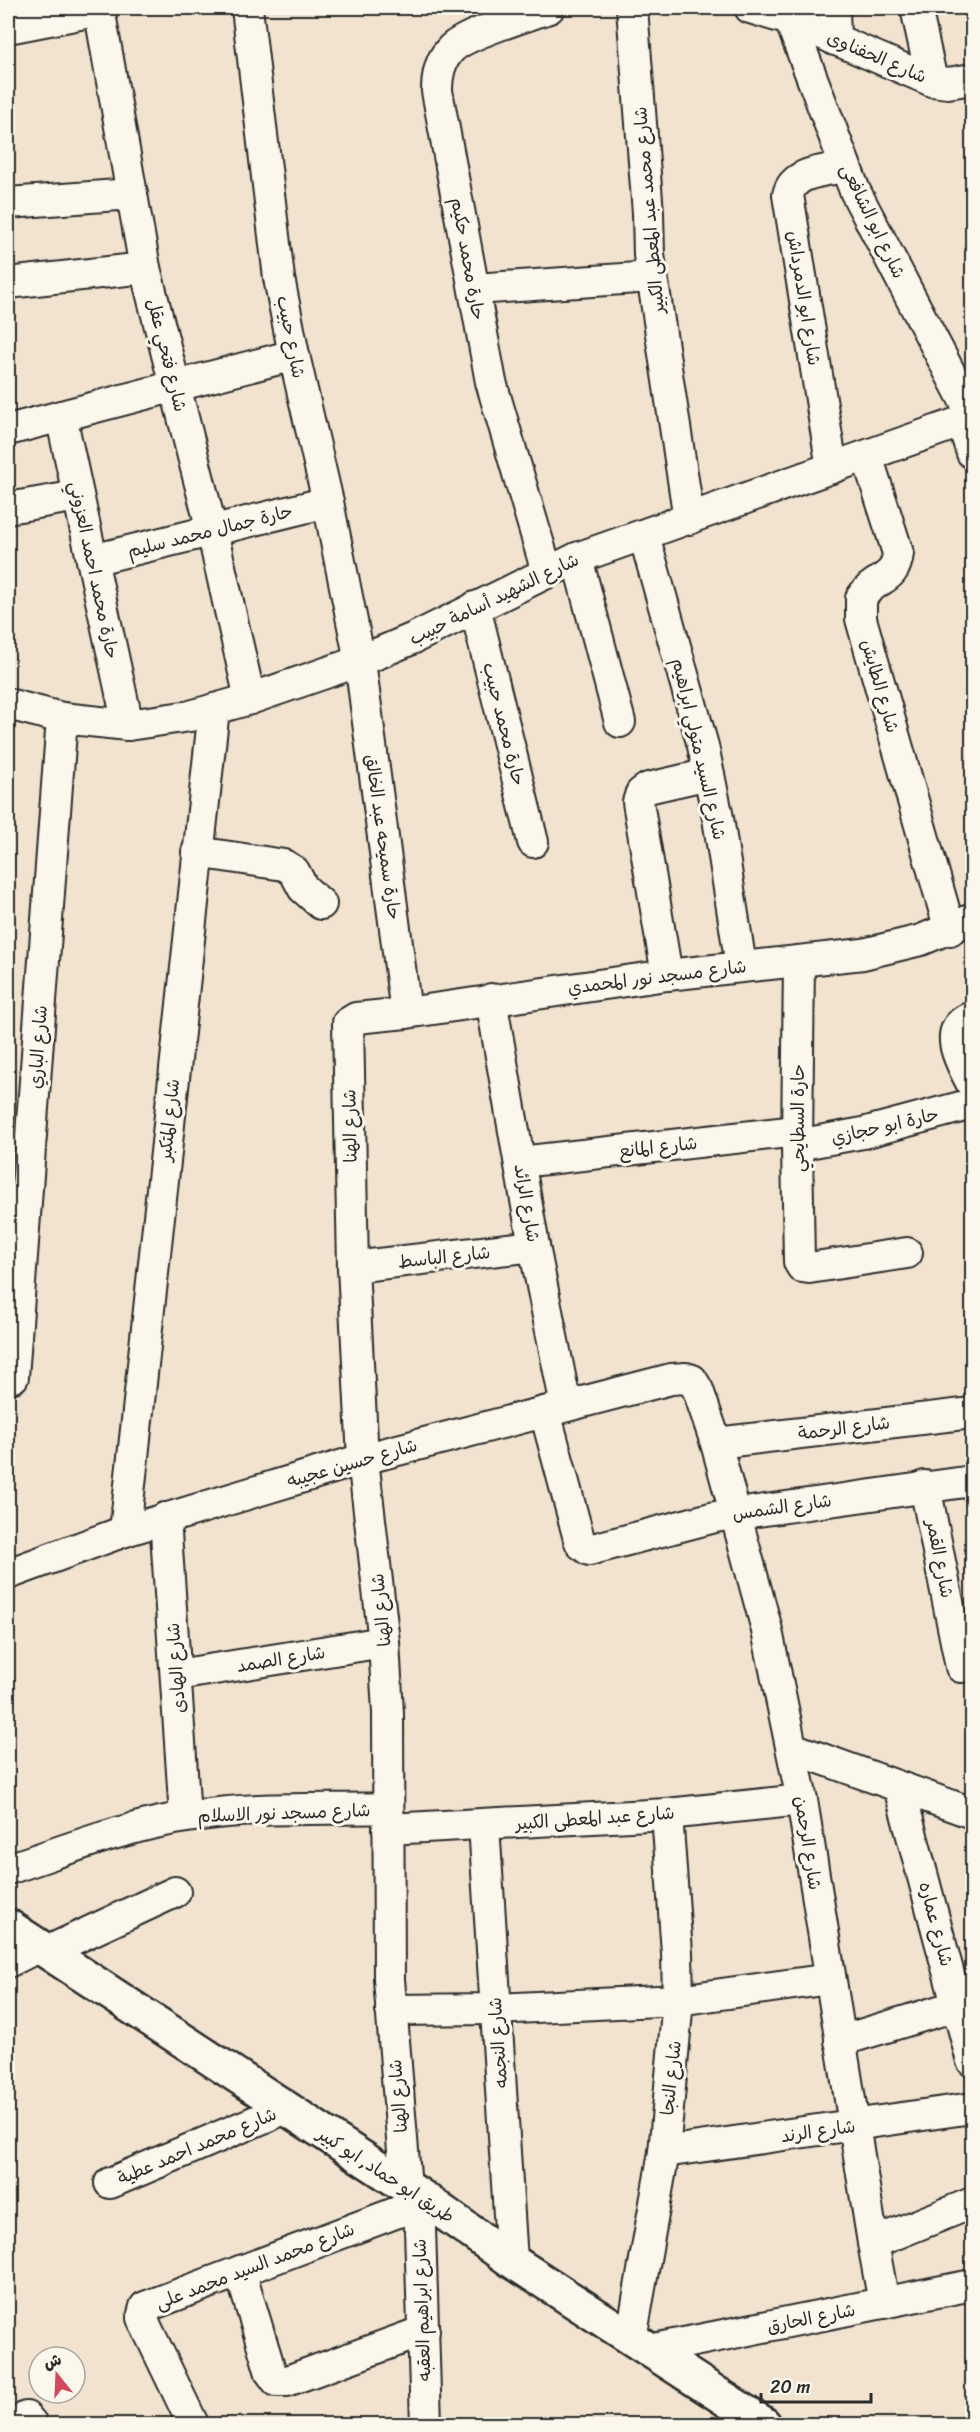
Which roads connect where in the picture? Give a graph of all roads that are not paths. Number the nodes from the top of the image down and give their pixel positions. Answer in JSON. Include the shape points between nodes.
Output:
{"nodes":[{"id":1,"x":247,"y":8,"type":"edge"},
{"id":2,"x":549,"y":8,"type":"edge"},
{"id":3,"x":632,"y":8,"type":"edge"},
{"id":4,"x":750,"y":8,"type":"edge"},
{"id":5,"x":834,"y":8,"type":"edge"},
{"id":6,"x":916,"y":8,"type":"edge"},
{"id":7,"x":100,"y":9,"type":"edge"},
{"id":8,"x":790,"y":20,"type":"junction"},
{"id":9,"x":8,"y":28,"type":"edge"},
{"id":10,"x":835,"y":40,"type":"junction"},
{"id":11,"x":972,"y":79,"type":"edge"},
{"id":12,"x":932,"y":81,"type":"junction"},
{"id":13,"x":845,"y":167,"type":"junction"},
{"id":14,"x":132,"y":194,"type":"junction"},
{"id":15,"x":8,"y":203,"type":"edge"},
{"id":16,"x":145,"y":268,"type":"junction"},
{"id":17,"x":652,"y":277,"type":"junction"},
{"id":18,"x":8,"y":283,"type":"edge"},
{"id":19,"x":474,"y":289,"type":"junction"},
{"id":20,"x":294,"y":355,"type":"junction"},
{"id":21,"x":175,"y":386,"type":"junction"},
{"id":22,"x":61,"y":416,"type":"junction"},
{"id":23,"x":969,"y":418,"type":"edge"},
{"id":24,"x":8,"y":430,"type":"edge"},
{"id":25,"x":972,"y":453,"type":"edge"},
{"id":26,"x":867,"y":456,"type":"junction"},
{"id":27,"x":832,"y":468,"type":"junction"},
{"id":28,"x":78,"y":496,"type":"junction"},
{"id":29,"x":328,"y":502,"type":"junction"},
{"id":30,"x":8,"y":508,"type":"edge"},
{"id":31,"x":689,"y":519,"type":"junction"},
{"id":32,"x":212,"y":531,"type":"junction"},
{"id":33,"x":644,"y":535,"type":"junction"},
{"id":34,"x":577,"y":558,"type":"junction"},
{"id":35,"x":92,"y":560,"type":"junction"},
{"id":36,"x":548,"y":572,"type":"junction"},
{"id":37,"x":475,"y":607,"type":"junction"},
{"id":38,"x":360,"y":661,"type":"junction"},
{"id":39,"x":250,"y":699,"type":"junction"},
{"id":40,"x":8,"y":704,"type":"edge"},
{"id":41,"x":214,"y":709,"type":"junction"},
{"id":42,"x":62,"y":718,"type":"junction"},
{"id":43,"x":620,"y":722,"type":"dead end"},
{"id":44,"x":128,"y":725,"type":"junction"},
{"id":45,"x":709,"y":774,"type":"junction"},
{"id":46,"x":533,"y":842,"type":"dead end"},
{"id":47,"x":197,"y":852,"type":"junction"},
{"id":48,"x":321,"y":904,"type":"dead end"},
{"id":49,"x":961,"y":925,"type":"edge"},
{"id":50,"x":799,"y":961,"type":"junction"},
{"id":51,"x":741,"y":966,"type":"junction"},
{"id":52,"x":667,"y":975,"type":"junction"},
{"id":53,"x":491,"y":999,"type":"junction"},
{"id":54,"x":406,"y":1013,"type":"junction"},
{"id":55,"x":970,"y":1017,"type":"edge"},
{"id":56,"x":348,"y":1032,"type":"joint"},
{"id":57,"x":972,"y":1084,"type":"edge"},
{"id":58,"x":972,"y":1104,"type":"edge"},
{"id":59,"x":797,"y":1138,"type":"junction"},
{"id":60,"x":520,"y":1162,"type":"junction"},
{"id":61,"x":534,"y":1246,"type":"junction"},
{"id":62,"x":907,"y":1253,"type":"dead end"},
{"id":63,"x":353,"y":1267,"type":"junction"},
{"id":64,"x":12,"y":1319,"type":"edge"},
{"id":65,"x":13,"y":1377,"type":"dead end"},
{"id":66,"x":698,"y":1390,"type":"joint"},
{"id":67,"x":555,"y":1409,"type":"junction"},
{"id":68,"x":972,"y":1413,"type":"edge"},
{"id":69,"x":716,"y":1443,"type":"junction"},
{"id":70,"x":363,"y":1459,"type":"junction"},
{"id":71,"x":972,"y":1481,"type":"edge"},
{"id":72,"x":925,"y":1486,"type":"junction"},
{"id":73,"x":736,"y":1513,"type":"junction"},
{"id":74,"x":165,"y":1518,"type":"junction"},
{"id":75,"x":125,"y":1531,"type":"junction"},
{"id":76,"x":595,"y":1550,"type":"joint"},
{"id":77,"x":8,"y":1574,"type":"edge"},
{"id":78,"x":384,"y":1642,"type":"junction"},
{"id":79,"x":961,"y":1667,"type":"dead end"},
{"id":80,"x":177,"y":1675,"type":"junction"},
{"id":81,"x":792,"y":1748,"type":"junction"},
{"id":82,"x":899,"y":1787,"type":"junction"},
{"id":83,"x":802,"y":1800,"type":"junction"},
{"id":84,"x":972,"y":1813,"type":"edge"},
{"id":85,"x":667,"y":1814,"type":"junction"},
{"id":86,"x":185,"y":1817,"type":"junction"},
{"id":87,"x":388,"y":1819,"type":"junction"},
{"id":88,"x":483,"y":1825,"type":"junction"},
{"id":89,"x":8,"y":1869,"type":"edge"},
{"id":90,"x":175,"y":1892,"type":"dead end"},
{"id":91,"x":8,"y":1926,"type":"edge"},
{"id":92,"x":42,"y":1950,"type":"junction"},
{"id":93,"x":8,"y":1962,"type":"edge"},
{"id":94,"x":830,"y":1979,"type":"junction"},
{"id":95,"x":678,"y":2000,"type":"junction"},
{"id":96,"x":965,"y":2002,"type":"edge"},
{"id":97,"x":495,"y":2008,"type":"junction"},
{"id":98,"x":390,"y":2010,"type":"junction"},
{"id":99,"x":840,"y":2042,"type":"junction"},
{"id":100,"x":972,"y":2061,"type":"edge"},
{"id":101,"x":972,"y":2108,"type":"edge"},
{"id":102,"x":284,"y":2109,"type":"junction"},
{"id":103,"x":854,"y":2126,"type":"junction"},
{"id":104,"x":664,"y":2151,"type":"junction"},
{"id":105,"x":110,"y":2183,"type":"dead end"},
{"id":106,"x":414,"y":2196,"type":"junction"},
{"id":107,"x":972,"y":2203,"type":"edge"},
{"id":108,"x":873,"y":2243,"type":"junction"},
{"id":109,"x":512,"y":2260,"type":"junction"},
{"id":110,"x":240,"y":2271,"type":"junction"},
{"id":111,"x":972,"y":2285,"type":"edge"},
{"id":112,"x":884,"y":2303,"type":"junction"},
{"id":113,"x":424,"y":2331,"type":"junction"},
{"id":114,"x":640,"y":2345,"type":"junction"},
{"id":115,"x":193,"y":2424,"type":"edge"},
{"id":116,"x":426,"y":2424,"type":"edge"},
{"id":117,"x":764,"y":2424,"type":"edge"}],
"edges":[{"from":1,"to":20,"type":"street","name":"شارع حبيب","via":[[274,244]]},
{"from":2,"to":19,"type":"street","name":"حارة محمد حكيم","via":[[463,40],[451,49],[437,76]]},
{"from":3,"to":17,"type":"street","name":"شارع محمد عبد المعطى الكبير"},
{"from":4,"to":8,"type":"street","name":"شارع الحفناوى"},
{"from":5,"to":10,"type":"street"},
{"from":6,"to":12,"type":"street"},
{"from":7,"to":9,"type":"street"},
{"from":7,"to":14,"type":"street","name":"شارع فتحي عقل"},
{"from":8,"to":10,"type":"street","name":"شارع الحفناوى"},
{"from":8,"to":13,"type":"street","name":"شارع ابو الشافعى"},
{"from":10,"to":12,"type":"street","name":"شارع الحفناوى"},
{"from":11,"to":12,"type":"street","name":"شارع الحفناوى"},
{"from":13,"to":23,"type":"street","name":"شارع ابو الشافعى"},
{"from":13,"to":27,"type":"street","name":"شارع ابو الدمرداش","via":[[800,177],[789,187],[788,195]]},
{"from":14,"to":15,"type":"street"},
{"from":14,"to":16,"type":"street","name":"شارع فتحي عقل"},
{"from":16,"to":18,"type":"street"},
{"from":16,"to":21,"type":"street","name":"شارع فتحي عقل"},
{"from":17,"to":19,"type":"street"},
{"from":17,"to":31,"type":"street","name":"شارع محمد عبد المعطى الكبير"},
{"from":19,"to":36,"type":"street","name":"حارة محمد حكيم","via":[[497,409]]},
{"from":20,"to":21,"type":"street"},
{"from":20,"to":29,"type":"street","name":"شارع حبيب"},
{"from":21,"to":22,"type":"street"},
{"from":21,"to":32,"type":"street","name":"شارع فتحي عقل"},
{"from":22,"to":24,"type":"street"},
{"from":22,"to":28,"type":"street","name":"حارة محمد احمد العزوني"},
{"from":23,"to":25,"type":"street","name":"شارع ابو الشافعى"},
{"from":23,"to":26,"type":"street","name":"شارع الشهيد أسامة حبيب"},
{"from":26,"to":27,"type":"street","name":"شارع الشهيد أسامة حبيب"},
{"from":26,"to":49,"type":"street","name":"شارع الطايش","via":[[898,553],[892,572],[875,582],[861,598],[861,619]]},
{"from":27,"to":31,"type":"street","name":"شارع الشهيد أسامة حبيب"},
{"from":28,"to":30,"type":"street"},
{"from":28,"to":35,"type":"street","name":"حارة محمد احمد العزوني"},
{"from":29,"to":32,"type":"street","name":"حارة جمال محمد سليم"},
{"from":29,"to":38,"type":"street","name":"شارع حبيب"},
{"from":31,"to":33,"type":"street","name":"شارع الشهيد أسامة حبيب"},
{"from":32,"to":35,"type":"street","name":"حارة جمال محمد سليم"},
{"from":32,"to":39,"type":"street","name":"شارع فتحي عقل"},
{"from":33,"to":34,"type":"street","name":"شارع الشهيد أسامة حبيب"},
{"from":33,"to":45,"type":"street","name":"شارع السيد متولي ابراهيم"},
{"from":34,"to":36,"type":"street","name":"شارع الشهيد أسامة حبيب"},
{"from":34,"to":43,"type":"street"},
{"from":35,"to":44,"type":"street","name":"حارة محمد احمد العزوني"},
{"from":36,"to":37,"type":"street","name":"شارع الشهيد أسامة حبيب"},
{"from":37,"to":38,"type":"street","name":"شارع الشهيد أسامة حبيب"},
{"from":37,"to":46,"type":"street","name":"حارة محمد حبيب"},
{"from":38,"to":39,"type":"street","name":"شارع الشهيد أسامة حبيب"},
{"from":38,"to":54,"type":"street","name":"حارة سميحه عبد الخالق"},
{"from":39,"to":41,"type":"street","name":"شارع الشهيد أسامة حبيب"},
{"from":40,"to":42,"type":"street","name":"شارع الشهيد أسامة حبيب"},
{"from":41,"to":44,"type":"street","name":"شارع الشهيد أسامة حبيب"},
{"from":41,"to":47,"type":"street","name":"شارع المتكبر"},
{"from":42,"to":44,"type":"street","name":"شارع الشهيد أسامة حبيب"},
{"from":42,"to":64,"type":"street","name":"شارع الباري"},
{"from":45,"to":51,"type":"street","name":"شارع السيد متولي ابراهيم"},
{"from":45,"to":52,"type":"street","via":[[648,788],[638,802]]},
{"from":47,"to":48,"type":"street","via":[[284,865]]},
{"from":47,"to":75,"type":"street","name":"شارع المتكبر"},
{"from":49,"to":50,"type":"street","name":"شارع مسجد نور المحمدي","via":[[892,948]]},
{"from":50,"to":51,"type":"street","name":"شارع مسجد نور المحمدي"},
{"from":50,"to":59,"type":"street","name":"حارة السطايحي"},
{"from":51,"to":52,"type":"street","name":"شارع مسجد نور المحمدي"},
{"from":52,"to":53,"type":"street","name":"شارع مسجد نور المحمدي"},
{"from":53,"to":54,"type":"street","name":"شارع مسجد نور المحمدي"},
{"from":53,"to":60,"type":"street","name":"شارع الرائد"},
{"from":54,"to":56,"type":"street","name":"شارع مسجد نور المحمدي","via":[[356,1018],[348,1023]]},
{"from":55,"to":57,"type":"street","via":[[955,1031],[955,1039],[958,1057]]},
{"from":56,"to":63,"type":"street","name":"شارع الهنا"},
{"from":58,"to":59,"type":"street","name":"حارة ابو حجازي","via":[[863,1133]]},
{"from":59,"to":60,"type":"street","name":"شارع المانع"},
{"from":59,"to":62,"type":"street","name":"حارة السطايحي","via":[[802,1267]]},
{"from":60,"to":61,"type":"street","name":"شارع الرائد"},
{"from":61,"to":63,"type":"street","name":"شارع الباسط"},
{"from":61,"to":67,"type":"street","name":"شارع الرائد"},
{"from":63,"to":70,"type":"street","name":"شارع الهنا"},
{"from":64,"to":65,"type":"street","name":"شارع الباري"},
{"from":66,"to":67,"type":"street","name":"شارع حسين عجيبه","via":[[692,1380],[679,1378]]},
{"from":66,"to":69,"type":"street","name":"شارع الرحمن"},
{"from":67,"to":70,"type":"street","name":"شارع حسين عجيبه"},
{"from":67,"to":76,"type":"street","name":"شارع الرائد","via":[[581,1544]]},
{"from":68,"to":69,"type":"street","name":"شارع الرحمة"},
{"from":69,"to":73,"type":"street","name":"شارع الرحمن"},
{"from":70,"to":74,"type":"street","name":"شارع حسين عجيبه"},
{"from":70,"to":78,"type":"street","name":"شارع الهنا"},
{"from":71,"to":72,"type":"street","name":"شارع الشمس"},
{"from":72,"to":73,"type":"street","name":"شارع الشمس"},
{"from":72,"to":79,"type":"street","name":"شارع القمر"},
{"from":73,"to":76,"type":"street","name":"شارع الشمس"},
{"from":73,"to":81,"type":"street","name":"شارع الرحمن"},
{"from":74,"to":75,"type":"street","name":"شارع حسين عجيبه"},
{"from":74,"to":80,"type":"street","name":"شارع الهادى"},
{"from":75,"to":77,"type":"street","name":"شارع حسين عجيبه"},
{"from":78,"to":80,"type":"street","name":"شارع الصمد"},
{"from":78,"to":87,"type":"street","name":"شارع الهنا"},
{"from":80,"to":86,"type":"street","name":"شارع الهادى"},
{"from":81,"to":82,"type":"street"},
{"from":81,"to":83,"type":"street","name":"شارع الرحمن"},
{"from":82,"to":84,"type":"street"},
{"from":82,"to":96,"type":"street","name":"شارع عماره"},
{"from":83,"to":85,"type":"street","name":"شارع عبد المعطى الكبير"},
{"from":83,"to":94,"type":"street","name":"شارع الرحمن"},
{"from":85,"to":88,"type":"street","name":"شارع عبد المعطى الكبير"},
{"from":85,"to":95,"type":"street","name":"شارع النجا"},
{"from":86,"to":87,"type":"street","name":"شارع مسجد نور الاسلام","via":[[227,1812]]},
{"from":86,"to":89,"type":"street","name":"شارع مسجد نور الاسلام","via":[[135,1828]]},
{"from":87,"to":88,"type":"street","name":"شارع عبد المعطى الكبير"},
{"from":87,"to":98,"type":"street","name":"شارع الهنا"},
{"from":88,"to":97,"type":"street","name":"شارع النجمه"},
{"from":90,"to":92,"type":"street"},
{"from":91,"to":92,"type":"main road","name":"طريق ابو حماد, ابو كبير"},
{"from":92,"to":93,"type":"street"},
{"from":92,"to":102,"type":"main road","name":"طريق ابو حماد, ابو كبير"},
{"from":94,"to":95,"type":"street"},
{"from":94,"to":99,"type":"street","name":"شارع الرحمن"},
{"from":95,"to":97,"type":"street"},
{"from":95,"to":104,"type":"street","name":"شارع النجا"},
{"from":96,"to":99,"type":"street"},
{"from":96,"to":100,"type":"street","name":"شارع عماره"},
{"from":97,"to":98,"type":"street"},
{"from":97,"to":109,"type":"street","name":"شارع النجمه"},
{"from":98,"to":106,"type":"street","name":"شارع الهنا"},
{"from":99,"to":103,"type":"street","name":"شارع الرحمن"},
{"from":101,"to":103,"type":"street","name":"شارع الرند"},
{"from":102,"to":105,"type":"street","name":"شارع محمد احمد عطية"},
{"from":102,"to":106,"type":"main road","name":"طريق ابو حماد, ابو كبير"},
{"from":103,"to":104,"type":"street","name":"شارع الرند"},
{"from":103,"to":108,"type":"street","name":"شارع الرحمن"},
{"from":104,"to":114,"type":"street","name":"شارع النجا"},
{"from":106,"to":109,"type":"main road","name":"طريق ابو حماد, ابو كبير"},
{"from":106,"to":110,"type":"street","name":"شارع محمد السيد محمد على"},
{"from":106,"to":113,"type":"street","name":"شارع ابراهيم العقبه"},
{"from":107,"to":108,"type":"street"},
{"from":108,"to":112,"type":"street","name":"شارع الرحمن"},
{"from":109,"to":114,"type":"main road","name":"طريق ابو حماد, ابو كبير"},
{"from":110,"to":113,"type":"street","via":[[271,2373],[277,2381],[287,2381]]},
{"from":110,"to":115,"type":"street","name":"شارع محمد السيد محمد على","via":[[151,2304],[142,2312]]},
{"from":111,"to":112,"type":"street","name":"شارع الحارق"},
{"from":112,"to":114,"type":"street","name":"شارع الحارق"},
{"from":113,"to":116,"type":"street","name":"شارع ابراهيم العقبه"},
{"from":114,"to":117,"type":"main road","name":"طريق ابو حماد, ابو كبير"}]}
